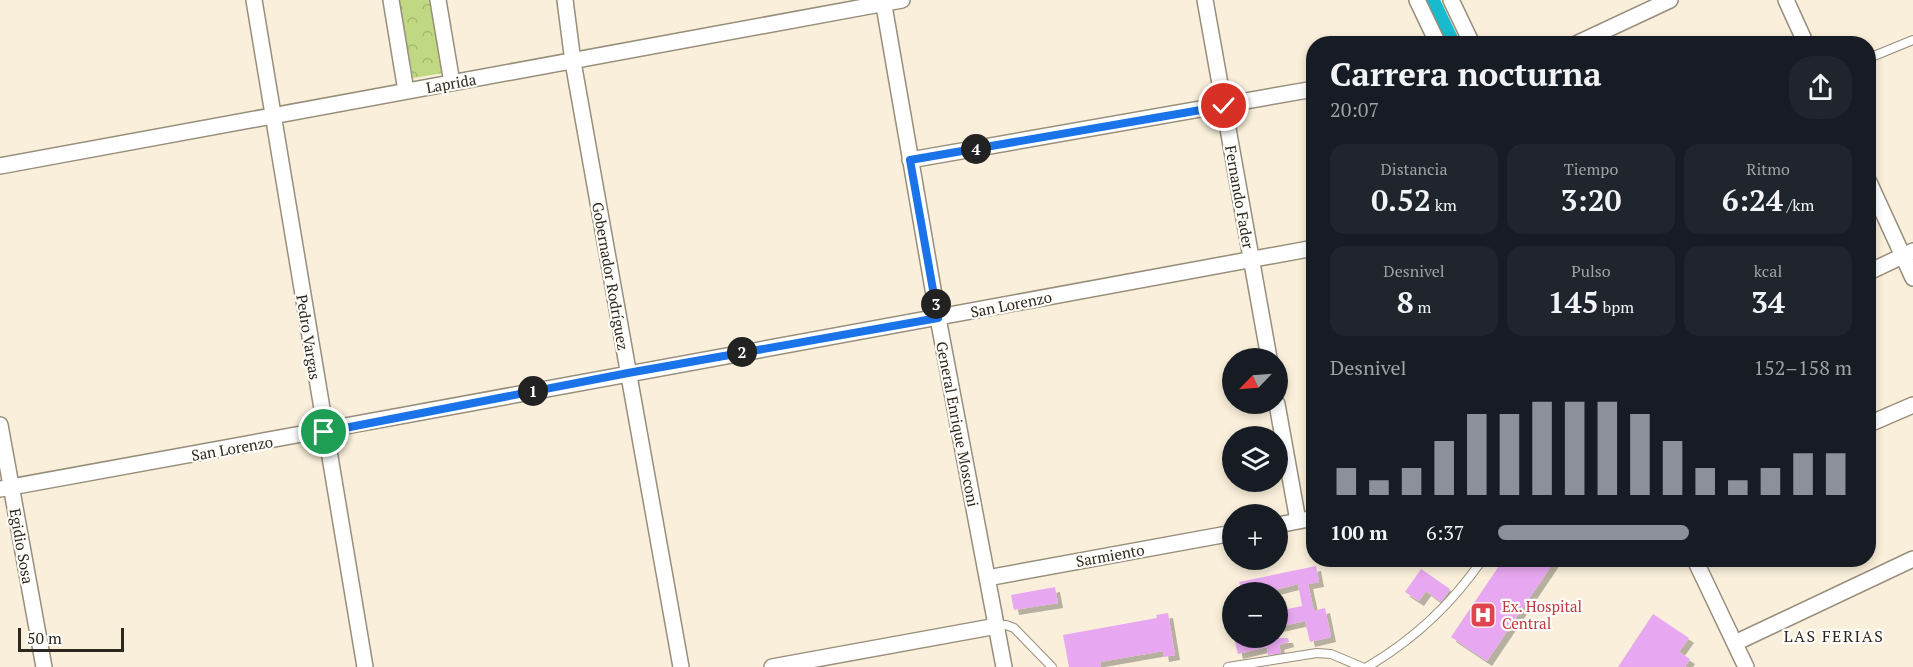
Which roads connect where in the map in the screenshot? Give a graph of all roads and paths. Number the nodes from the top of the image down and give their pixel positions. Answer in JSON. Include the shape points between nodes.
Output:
{"nodes":[{"id":1,"x":254,"y":0,"type":"edge"},
{"id":2,"x":391,"y":0,"type":"edge"},
{"id":3,"x":438,"y":0,"type":"edge"},
{"id":4,"x":565,"y":0,"type":"edge"},
{"id":5,"x":902,"y":0,"type":"edge"},
{"id":6,"x":1204,"y":0,"type":"edge"},
{"id":7,"x":1417,"y":0,"type":"edge"},
{"id":8,"x":1451,"y":0,"type":"edge"},
{"id":9,"x":1670,"y":0,"type":"edge"},
{"id":10,"x":1786,"y":0,"type":"edge"},
{"id":11,"x":884,"y":2,"type":"edge"},
{"id":12,"x":1434,"y":36,"type":"edge"},
{"id":13,"x":1468,"y":36,"type":"edge"},
{"id":14,"x":1593,"y":36,"type":"edge"},
{"id":15,"x":1802,"y":36,"type":"edge"},
{"id":16,"x":1913,"y":40,"type":"edge"},
{"id":17,"x":1876,"y":55,"type":"edge"},
{"id":18,"x":573,"y":62,"type":"junction"},
{"id":19,"x":452,"y":83,"type":"junction"},
{"id":20,"x":406,"y":91,"type":"junction"},
{"id":21,"x":1306,"y":91,"type":"edge"},
{"id":22,"x":1224,"y":106,"type":"junction"},
{"id":23,"x":273,"y":114,"type":"junction"},
{"id":24,"x":910,"y":160,"type":"junction"},
{"id":25,"x":0,"y":166,"type":"edge"},
{"id":26,"x":1876,"y":195,"type":"edge"},
{"id":27,"x":1306,"y":249,"type":"edge"},
{"id":28,"x":1908,"y":253,"type":"edge"},
{"id":29,"x":1251,"y":259,"type":"junction"},
{"id":30,"x":1876,"y":269,"type":"edge"},
{"id":31,"x":1913,"y":278,"type":"edge"},
{"id":32,"x":938,"y":318,"type":"junction"},
{"id":33,"x":1267,"y":348,"type":"edge"},
{"id":34,"x":628,"y":373,"type":"junction"},
{"id":35,"x":1913,"y":405,"type":"edge"},
{"id":36,"x":1279,"y":414,"type":"edge"},
{"id":37,"x":1876,"y":421,"type":"edge"},
{"id":38,"x":0,"y":425,"type":"edge"},
{"id":39,"x":324,"y":432,"type":"junction"},
{"id":40,"x":6,"y":488,"type":"edge"},
{"id":41,"x":1306,"y":520,"type":"edge"},
{"id":42,"x":1298,"y":521,"type":"junction"},
{"id":43,"x":1288,"y":523,"type":"edge"},
{"id":44,"x":1222,"y":535,"type":"edge"},
{"id":45,"x":1913,"y":560,"type":"edge"},
{"id":46,"x":1477,"y":567,"type":"edge"},
{"id":47,"x":1698,"y":567,"type":"edge"},
{"id":48,"x":987,"y":578,"type":"junction"},
{"id":49,"x":997,"y":626,"type":"junction"},
{"id":50,"x":1735,"y":643,"type":"junction"},
{"id":51,"x":44,"y":667,"type":"edge"},
{"id":52,"x":365,"y":667,"type":"edge"},
{"id":53,"x":681,"y":667,"type":"edge"},
{"id":54,"x":772,"y":667,"type":"edge"},
{"id":55,"x":1004,"y":667,"type":"edge"},
{"id":56,"x":1052,"y":667,"type":"edge"},
{"id":57,"x":1228,"y":667,"type":"edge"},
{"id":58,"x":1362,"y":667,"type":"edge"},
{"id":59,"x":1367,"y":667,"type":"edge"},
{"id":60,"x":1746,"y":667,"type":"edge"}],
"edges":[{"from":1,"to":23,"type":"street","name":"Pedro Vargas"},
{"from":2,"to":20,"type":"street"},
{"from":3,"to":19,"type":"street"},
{"from":4,"to":18,"type":"street","name":"Gobernador Rodríguez"},
{"from":5,"to":11,"type":"street","name":"Laprida"},
{"from":6,"to":22,"type":"street","name":"Fernando Fader"},
{"from":7,"to":12,"type":"street"},
{"from":8,"to":13,"type":"street"},
{"from":9,"to":14,"type":"street"},
{"from":10,"to":15,"type":"street"},
{"from":11,"to":18,"type":"street","name":"Laprida"},
{"from":11,"to":24,"type":"street","name":"General Enrique Mosconi"},
{"from":16,"to":17,"type":"lane"},
{"from":18,"to":19,"type":"street","name":"Laprida"},
{"from":18,"to":34,"type":"street","name":"Gobernador Rodríguez"},
{"from":19,"to":20,"type":"street","name":"Laprida"},
{"from":20,"to":23,"type":"street","name":"Laprida"},
{"from":21,"to":22,"type":"street"},
{"from":22,"to":24,"type":"street"},
{"from":22,"to":29,"type":"street","name":"Fernando Fader"},
{"from":23,"to":25,"type":"street","name":"Laprida"},
{"from":23,"to":39,"type":"street","name":"Pedro Vargas"},
{"from":24,"to":32,"type":"street","name":"General Enrique Mosconi"},
{"from":26,"to":28,"type":"street"},
{"from":27,"to":29,"type":"street","name":"San Lorenzo"},
{"from":28,"to":30,"type":"street"},
{"from":28,"to":31,"type":"street"},
{"from":29,"to":32,"type":"street","name":"San Lorenzo"},
{"from":29,"to":33,"type":"street","name":"Fernando Fader"},
{"from":32,"to":34,"type":"street","name":"San Lorenzo"},
{"from":32,"to":48,"type":"street","name":"General Enrique Mosconi"},
{"from":34,"to":39,"type":"street","name":"San Lorenzo"},
{"from":34,"to":53,"type":"street","name":"Gobernador Rodríguez"},
{"from":35,"to":37,"type":"street"},
{"from":36,"to":42,"type":"street"},
{"from":38,"to":40,"type":"street","name":"Egidio Sosa"},
{"from":39,"to":40,"type":"street","name":"San Lorenzo"},
{"from":39,"to":52,"type":"street","name":"Pedro Vargas"},
{"from":40,"to":51,"type":"street","name":"Egidio Sosa"},
{"from":41,"to":42,"type":"street"},
{"from":42,"to":43,"type":"street"},
{"from":44,"to":48,"type":"street","name":"Sarmiento"},
{"from":45,"to":50,"type":"street"},
{"from":46,"to":59,"type":"lane","via":[[1425,627]]},
{"from":47,"to":50,"type":"street"},
{"from":48,"to":49,"type":"street","name":"General Enrique Mosconi"},
{"from":49,"to":54,"type":"street"},
{"from":49,"to":55,"type":"street","name":"General Enrique Mosconi"},
{"from":49,"to":56,"type":"lane","via":[[1014,628]]},
{"from":50,"to":60,"type":"street"},
{"from":57,"to":58,"type":"lane","via":[[1317,653],[1331,654]]}]}
